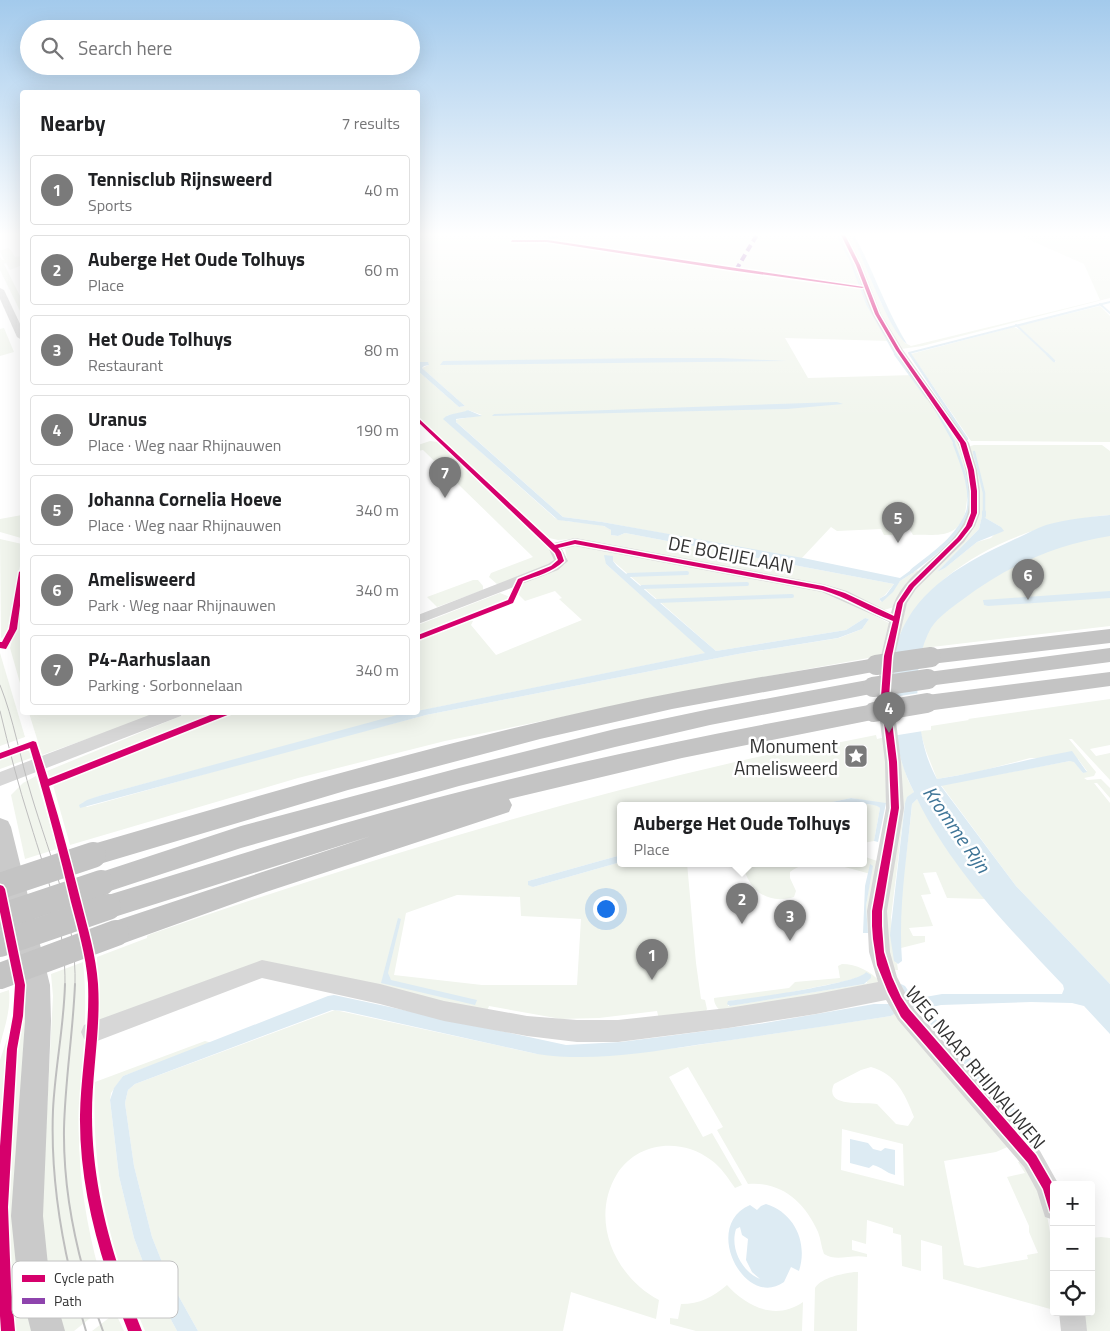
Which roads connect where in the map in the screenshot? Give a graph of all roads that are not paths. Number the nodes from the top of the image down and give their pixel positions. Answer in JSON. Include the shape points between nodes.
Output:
{"nodes":[{"id":1,"x":2,"y":295,"type":"edge"},
{"id":2,"x":869,"y":295,"type":"edge"},
{"id":3,"x":20,"y":334,"type":"edge"},
{"id":4,"x":420,"y":618,"type":"edge"},
{"id":5,"x":897,"y":620,"type":"junction"},
{"id":6,"x":1110,"y":636,"type":"edge"},
{"id":7,"x":1110,"y":655,"type":"edge"},
{"id":8,"x":875,"y":676,"type":"junction"},
{"id":9,"x":1110,"y":679,"type":"edge"},
{"id":10,"x":167,"y":715,"type":"edge"},
{"id":11,"x":0,"y":779,"type":"edge"},
{"id":12,"x":0,"y":827,"type":"edge"},
{"id":13,"x":0,"y":886,"type":"edge"},
{"id":14,"x":108,"y":908,"type":"junction"},
{"id":15,"x":0,"y":917,"type":"edge"},
{"id":16,"x":0,"y":944,"type":"edge"},
{"id":17,"x":0,"y":976,"type":"edge"},
{"id":18,"x":897,"y":1000,"type":"junction"},
{"id":19,"x":92,"y":1032,"type":"dead end"},
{"id":20,"x":1050,"y":1194,"type":"edge"},
{"id":21,"x":32,"y":1261,"type":"edge"},
{"id":22,"x":1072,"y":1316,"type":"edge"},
{"id":23,"x":45,"y":1318,"type":"edge"},
{"id":24,"x":48,"y":1331,"type":"edge"},
{"id":25,"x":1074,"y":1331,"type":"edge"}],
"edges":[{"from":1,"to":3,"type":"street"},
{"from":2,"to":5,"type":"street","name":"WEG NAAR RHIJNAUWEN","via":[[898,350],[963,443],[974,491],[974,513],[969,526],[916,580],[900,603]]},
{"from":4,"to":5,"type":"street","name":"DE BOEIJELAAN","via":[[552,567],[560,561],[554,547],[575,542],[834,590],[874,612]]},
{"from":5,"to":18,"type":"street","name":"WEG NAAR RHIJNAUWEN","via":[[888,656],[885,697],[895,808],[877,911],[882,965]]},
{"from":6,"to":8,"type":"highway","bridge":true,"via":[[931,657]]},
{"from":7,"to":8,"type":"highway","bridge":true,"via":[[928,679]]},
{"from":8,"to":13,"type":"highway","bridge":true,"via":[[650,706],[457,750],[298,794]]},
{"from":8,"to":14,"type":"highway","via":[[458,777],[241,837]]},
{"from":9,"to":14,"type":"highway","bridge":true,"via":[[927,703],[660,754],[257,884]]},
{"from":10,"to":11,"type":"street"},
{"from":12,"to":21,"type":"main road","via":[[37,985],[38,1021],[27,1216]]},
{"from":14,"to":15,"type":"highway","bridge":true},
{"from":14,"to":16,"type":"highway","bridge":true},
{"from":14,"to":17,"type":"highway","bridge":true},
{"from":18,"to":19,"type":"street","via":[[816,1004],[728,1018],[583,1032],[444,1011],[380,994],[262,970]]},
{"from":18,"to":20,"type":"street","name":"WEG NAAR RHIJNAUWEN","via":[[1032,1159]]},
{"from":22,"to":25,"type":"street"},
{"from":23,"to":24,"type":"main road"}]}
